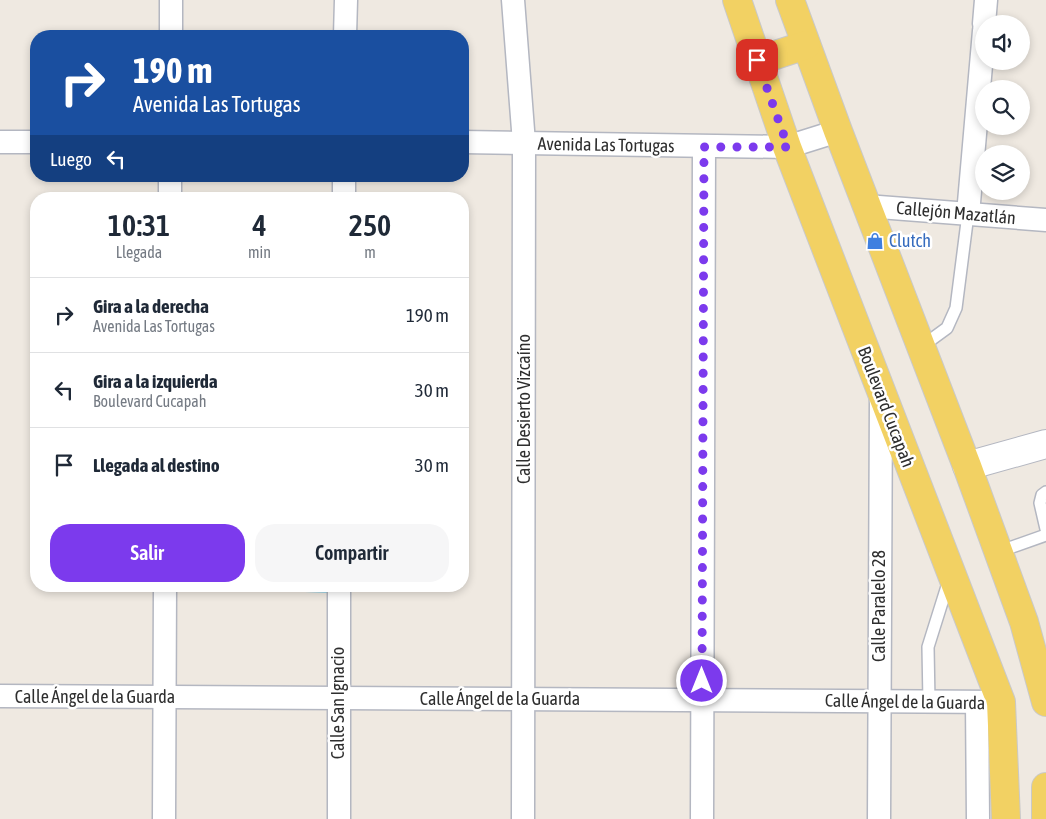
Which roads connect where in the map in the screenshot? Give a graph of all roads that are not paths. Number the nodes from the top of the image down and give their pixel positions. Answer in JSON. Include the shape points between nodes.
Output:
{"nodes":[{"id":1,"x":171,"y":0,"type":"edge"},
{"id":2,"x":346,"y":0,"type":"edge"},
{"id":3,"x":513,"y":0,"type":"edge"},
{"id":4,"x":737,"y":0,"type":"edge"},
{"id":5,"x":790,"y":0,"type":"edge"},
{"id":6,"x":986,"y":0,"type":"edge"},
{"id":7,"x":985,"y":15,"type":"edge"},
{"id":8,"x":171,"y":30,"type":"edge"},
{"id":9,"x":345,"y":30,"type":"edge"},
{"id":10,"x":806,"y":45,"type":"junction"},
{"id":11,"x":757,"y":60,"type":"junction"},
{"id":12,"x":981,"y":70,"type":"edge"},
{"id":13,"x":838,"y":131,"type":"junction"},
{"id":14,"x":0,"y":142,"type":"edge"},
{"id":15,"x":30,"y":142,"type":"edge"},
{"id":16,"x":469,"y":142,"type":"edge"},
{"id":17,"x":524,"y":143,"type":"junction"},
{"id":18,"x":704,"y":147,"type":"junction"},
{"id":19,"x":788,"y":147,"type":"junction"},
{"id":20,"x":866,"y":206,"type":"junction"},
{"id":21,"x":968,"y":214,"type":"junction"},
{"id":22,"x":1046,"y":220,"type":"edge"},
{"id":23,"x":921,"y":347,"type":"junction"},
{"id":24,"x":881,"y":393,"type":"junction"},
{"id":25,"x":1046,"y":444,"type":"edge"},
{"id":26,"x":967,"y":466,"type":"junction"},
{"id":27,"x":1046,"y":492,"type":"edge"},
{"id":28,"x":1046,"y":529,"type":"edge"},
{"id":29,"x":1046,"y":535,"type":"edge"},
{"id":30,"x":998,"y":552,"type":"junction"},
{"id":31,"x":951,"y":574,"type":"junction"},
{"id":32,"x":165,"y":592,"type":"edge"},
{"id":33,"x":339,"y":592,"type":"edge"},
{"id":34,"x":0,"y":696,"type":"edge"},
{"id":35,"x":164,"y":697,"type":"junction"},
{"id":36,"x":338,"y":698,"type":"junction"},
{"id":37,"x":524,"y":699,"type":"junction"},
{"id":38,"x":702,"y":701,"type":"junction"},
{"id":39,"x":879,"y":701,"type":"junction"},
{"id":40,"x":929,"y":702,"type":"junction"},
{"id":41,"x":1046,"y":702,"type":"edge"},
{"id":42,"x":989,"y":703,"type":"junction"},
{"id":43,"x":1046,"y":787,"type":"edge"},
{"id":44,"x":164,"y":819,"type":"edge"},
{"id":45,"x":339,"y":819,"type":"edge"},
{"id":46,"x":522,"y":819,"type":"edge"},
{"id":47,"x":702,"y":819,"type":"edge"},
{"id":48,"x":879,"y":819,"type":"edge"},
{"id":49,"x":978,"y":819,"type":"edge"},
{"id":50,"x":1006,"y":819,"type":"edge"},
{"id":51,"x":1046,"y":819,"type":"edge"}],
"edges":[{"from":1,"to":8,"type":"street"},
{"from":2,"to":9,"type":"street"},
{"from":3,"to":17,"type":"street","name":"Calle Desierto Vizcaíno"},
{"from":4,"to":11,"type":"main road","name":"Boulevard Cucapah"},
{"from":5,"to":10,"type":"main road"},
{"from":6,"to":7,"type":"street"},
{"from":10,"to":11,"type":"main road"},
{"from":10,"to":13,"type":"main road"},
{"from":11,"to":19,"type":"main road","name":"Boulevard Cucapah"},
{"from":12,"to":21,"type":"street"},
{"from":13,"to":19,"type":"street","name":"Avenida Las Tortugas"},
{"from":13,"to":20,"type":"main road"},
{"from":14,"to":15,"type":"street"},
{"from":16,"to":17,"type":"street","name":"Avenida Las Tortugas"},
{"from":17,"to":18,"type":"street","name":"Avenida Las Tortugas"},
{"from":17,"to":37,"type":"street","name":"Calle Desierto Vizcaíno"},
{"from":18,"to":19,"type":"street","name":"Avenida Las Tortugas"},
{"from":18,"to":38,"type":"street"},
{"from":19,"to":24,"type":"main road","name":"Boulevard Cucapah"},
{"from":20,"to":21,"type":"street","name":"Callejón Mazatlán"},
{"from":20,"to":23,"type":"main road"},
{"from":21,"to":22,"type":"street","name":"Callejón Mazatlán"},
{"from":21,"to":23,"type":"lane","via":[[956,308],[948,328]]},
{"from":23,"to":26,"type":"main road"},
{"from":24,"to":31,"type":"main road","name":"Boulevard Cucapah"},
{"from":24,"to":39,"type":"street","name":"Calle Paralelo 28"},
{"from":25,"to":26,"type":"street"},
{"from":26,"to":30,"type":"main road"},
{"from":27,"to":28,"type":"lane","via":[[1040,503]]},
{"from":29,"to":30,"type":"lane"},
{"from":30,"to":41,"type":"main road","via":[[1024,622]]},
{"from":31,"to":40,"type":"lane","via":[[928,647]]},
{"from":31,"to":42,"type":"main road","name":"Boulevard Cucapah"},
{"from":32,"to":35,"type":"street"},
{"from":33,"to":36,"type":"street","name":"Calle San Ignacio"},
{"from":34,"to":35,"type":"street","name":"Calle Ángel de la Guarda"},
{"from":35,"to":36,"type":"street","name":"Calle Ángel de la Guarda"},
{"from":35,"to":44,"type":"street"},
{"from":36,"to":37,"type":"street","name":"Calle Ángel de la Guarda"},
{"from":36,"to":45,"type":"street","name":"Calle San Ignacio"},
{"from":37,"to":38,"type":"street","name":"Calle Ángel de la Guarda"},
{"from":37,"to":46,"type":"street","name":"Calle Desierto Vizcaíno"},
{"from":38,"to":39,"type":"street","name":"Calle Ángel de la Guarda"},
{"from":38,"to":47,"type":"street"},
{"from":39,"to":40,"type":"street","name":"Calle Ángel de la Guarda"},
{"from":39,"to":48,"type":"street","name":"Calle Paralelo 28"},
{"from":40,"to":42,"type":"street","name":"Calle Ángel de la Guarda"},
{"from":42,"to":49,"type":"street"},
{"from":42,"to":50,"type":"main road","name":"Boulevard Cucapah"},
{"from":43,"to":51,"type":"main road"}]}
